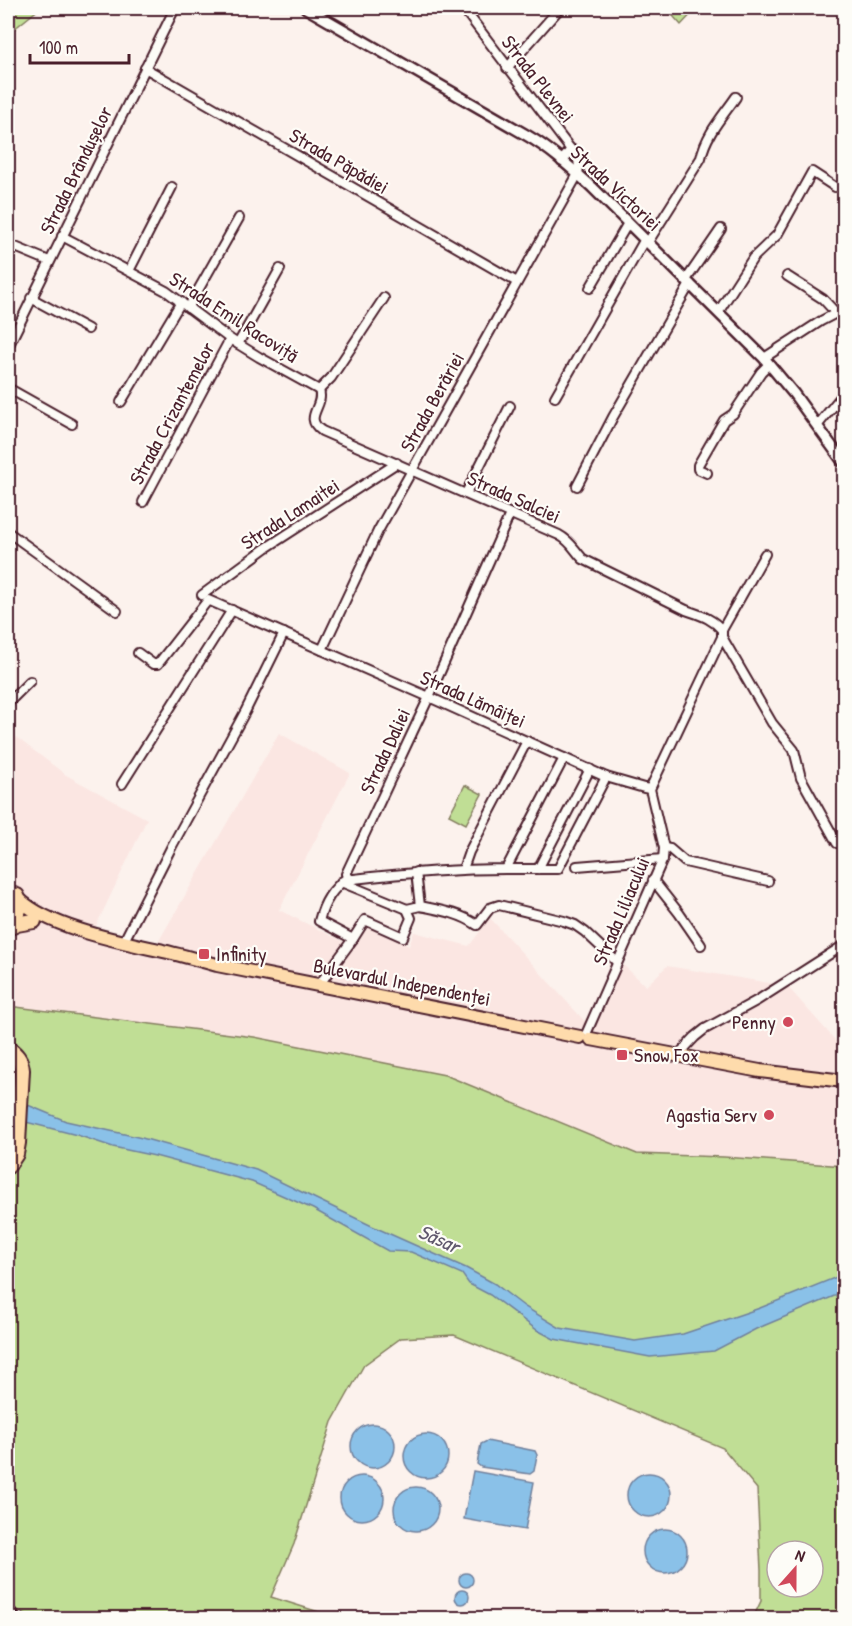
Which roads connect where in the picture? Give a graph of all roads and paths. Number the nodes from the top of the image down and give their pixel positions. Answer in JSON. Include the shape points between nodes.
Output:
{"nodes":[{"id":1,"x":175,"y":8,"type":"edge"},
{"id":2,"x":306,"y":8,"type":"edge"},
{"id":3,"x":463,"y":8,"type":"edge"},
{"id":4,"x":560,"y":8,"type":"edge"},
{"id":5,"x":145,"y":68,"type":"junction"},
{"id":6,"x":507,"y":68,"type":"junction"},
{"id":7,"x":736,"y":97,"type":"dead end"},
{"id":8,"x":571,"y":150,"type":"junction"},
{"id":9,"x":562,"y":161,"type":"junction"},
{"id":10,"x":578,"y":174,"type":"junction"},
{"id":11,"x":172,"y":187,"type":"dead end"},
{"id":12,"x":835,"y":187,"type":"dead end"},
{"id":13,"x":239,"y":218,"type":"dead end"},
{"id":14,"x":628,"y":223,"type":"junction"},
{"id":15,"x":721,"y":229,"type":"dead end"},
{"id":16,"x":62,"y":236,"type":"junction"},
{"id":17,"x":646,"y":241,"type":"junction"},
{"id":18,"x":8,"y":244,"type":"edge"},
{"id":19,"x":49,"y":261,"type":"junction"},
{"id":20,"x":280,"y":269,"type":"dead end"},
{"id":21,"x":129,"y":271,"type":"junction"},
{"id":22,"x":787,"y":276,"type":"dead end"},
{"id":23,"x":517,"y":282,"type":"junction"},
{"id":24,"x":688,"y":282,"type":"junction"},
{"id":25,"x":590,"y":288,"type":"dead end"},
{"id":26,"x":31,"y":298,"type":"junction"},
{"id":27,"x":384,"y":298,"type":"dead end"},
{"id":28,"x":181,"y":302,"type":"junction"},
{"id":29,"x":188,"y":308,"type":"junction"},
{"id":30,"x":844,"y":309,"type":"edge"},
{"id":31,"x":719,"y":311,"type":"junction"},
{"id":32,"x":836,"y":313,"type":"junction"},
{"id":33,"x":88,"y":329,"type":"dead end"},
{"id":34,"x":230,"y":339,"type":"junction"},
{"id":35,"x":238,"y":344,"type":"junction"},
{"id":36,"x":8,"y":347,"type":"edge"},
{"id":37,"x":767,"y":361,"type":"junction"},
{"id":38,"x":8,"y":388,"type":"edge"},
{"id":39,"x":320,"y":390,"type":"junction"},
{"id":40,"x":844,"y":393,"type":"edge"},
{"id":41,"x":555,"y":397,"type":"dead end"},
{"id":42,"x":121,"y":402,"type":"dead end"},
{"id":43,"x":510,"y":406,"type":"dead end"},
{"id":44,"x":72,"y":424,"type":"dead end"},
{"id":45,"x":817,"y":426,"type":"junction"},
{"id":46,"x":844,"y":463,"type":"edge"},
{"id":47,"x":397,"y":464,"type":"junction"},
{"id":48,"x":413,"y":470,"type":"junction"},
{"id":49,"x":707,"y":473,"type":"dead end"},
{"id":50,"x":577,"y":486,"type":"dead end"},
{"id":51,"x":466,"y":493,"type":"junction"},
{"id":52,"x":143,"y":502,"type":"dead end"},
{"id":53,"x":510,"y":514,"type":"junction"},
{"id":54,"x":8,"y":532,"type":"edge"},
{"id":55,"x":765,"y":554,"type":"dead end"},
{"id":56,"x":205,"y":597,"type":"junction"},
{"id":57,"x":232,"y":610,"type":"junction"},
{"id":58,"x":117,"y":611,"type":"dead end"},
{"id":59,"x":284,"y":633,"type":"junction"},
{"id":60,"x":722,"y":633,"type":"junction"},
{"id":61,"x":322,"y":650,"type":"junction"},
{"id":62,"x":138,"y":653,"type":"dead end"},
{"id":63,"x":30,"y":681,"type":"dead end"},
{"id":64,"x":429,"y":697,"type":"junction"},
{"id":65,"x":8,"y":703,"type":"edge"},
{"id":66,"x":527,"y":741,"type":"junction"},
{"id":67,"x":564,"y":758,"type":"junction"},
{"id":68,"x":590,"y":769,"type":"junction"},
{"id":69,"x":606,"y":777,"type":"junction"},
{"id":70,"x":122,"y":784,"type":"dead end"},
{"id":71,"x":650,"y":789,"type":"junction"},
{"id":72,"x":837,"y":843,"type":"dead end"},
{"id":73,"x":664,"y":848,"type":"junction"},
{"id":74,"x":663,"y":859,"type":"junction"},
{"id":75,"x":577,"y":866,"type":"dead end"},
{"id":76,"x":463,"y":869,"type":"junction"},
{"id":77,"x":506,"y":869,"type":"junction"},
{"id":78,"x":538,"y":869,"type":"junction"},
{"id":79,"x":416,"y":872,"type":"junction"},
{"id":80,"x":345,"y":877,"type":"junction"},
{"id":81,"x":654,"y":880,"type":"junction"},
{"id":82,"x":768,"y":880,"type":"dead end"},
{"id":83,"x":12,"y":894,"type":"edge"},
{"id":84,"x":420,"y":906,"type":"junction"},
{"id":85,"x":407,"y":909,"type":"junction"},
{"id":86,"x":9,"y":920,"type":"edge"},
{"id":87,"x":34,"y":921,"type":"joint"},
{"id":88,"x":353,"y":939,"type":"junction"},
{"id":89,"x":123,"y":943,"type":"junction"},
{"id":90,"x":700,"y":945,"type":"dead end"},
{"id":91,"x":844,"y":945,"type":"edge"},
{"id":92,"x":617,"y":962,"type":"junction"},
{"id":93,"x":217,"y":965,"type":"junction"},
{"id":94,"x":319,"y":985,"type":"junction"},
{"id":95,"x":586,"y":1036,"type":"junction"},
{"id":96,"x":8,"y":1048,"type":"edge"},
{"id":97,"x":678,"y":1055,"type":"junction"},
{"id":98,"x":844,"y":1081,"type":"edge"},
{"id":99,"x":8,"y":1166,"type":"edge"}],
"edges":[{"from":1,"to":5,"type":"street","name":"Strada Brândușelor"},
{"from":2,"to":9,"type":"street","name":"Strada Victoriei","via":[[545,146]]},
{"from":3,"to":6,"type":"street","name":"Strada Plevnei"},
{"from":4,"to":6,"type":"street"},
{"from":5,"to":16,"type":"street","name":"Strada Brândușelor"},
{"from":5,"to":23,"type":"street","name":"Strada Păpădiei"},
{"from":6,"to":8,"type":"street","name":"Strada Plevnei"},
{"from":7,"to":17,"type":"street"},
{"from":8,"to":9,"type":"street"},
{"from":8,"to":10,"type":"street","name":"Strada Plevnei","via":[[578,159]]},
{"from":9,"to":10,"type":"street","name":"Strada Victoriei"},
{"from":10,"to":14,"type":"street","name":"Strada Victoriei"},
{"from":10,"to":23,"type":"street","name":"Strada Berăriei"},
{"from":11,"to":21,"type":"street"},
{"from":12,"to":31,"type":"street","via":[[812,172],[777,235],[753,258]]},
{"from":13,"to":29,"type":"street"},
{"from":14,"to":17,"type":"street","name":"Strada Victoriei"},
{"from":14,"to":25,"type":"street"},
{"from":15,"to":24,"type":"street"},
{"from":16,"to":19,"type":"street","name":"Strada Brândușelor"},
{"from":16,"to":21,"type":"street","name":"Strada Emil Racoviță"},
{"from":17,"to":24,"type":"street","name":"Strada Victoriei"},
{"from":17,"to":41,"type":"street"},
{"from":18,"to":19,"type":"street"},
{"from":19,"to":26,"type":"street","name":"Strada Brândușelor"},
{"from":20,"to":35,"type":"street"},
{"from":21,"to":28,"type":"street","name":"Strada Emil Racoviță"},
{"from":22,"to":32,"type":"street","via":[[823,299]]},
{"from":23,"to":48,"type":"street","name":"Strada Berăriei"},
{"from":24,"to":31,"type":"street","name":"Strada Victoriei"},
{"from":24,"to":50,"type":"street"},
{"from":26,"to":33,"type":"street"},
{"from":26,"to":36,"type":"street","name":"Strada Brândușelor"},
{"from":27,"to":39,"type":"street"},
{"from":28,"to":29,"type":"street","name":"Strada Emil Racoviță"},
{"from":28,"to":42,"type":"street"},
{"from":29,"to":34,"type":"street","name":"Strada Emil Racoviță"},
{"from":30,"to":32,"type":"street"},
{"from":31,"to":37,"type":"street","name":"Strada Victoriei"},
{"from":32,"to":37,"type":"street"},
{"from":34,"to":35,"type":"street","name":"Strada Emil Racoviță"},
{"from":34,"to":52,"type":"street","name":"Strada Crizantemelor"},
{"from":35,"to":39,"type":"street","name":"Strada Emil Racoviță"},
{"from":37,"to":45,"type":"street","name":"Strada Victoriei"},
{"from":37,"to":49,"type":"street","via":[[734,412],[724,420],[698,465]]},
{"from":38,"to":44,"type":"street"},
{"from":39,"to":47,"type":"street","name":"Strada Salciei","via":[[321,400],[313,420],[316,427]]},
{"from":40,"to":45,"type":"street"},
{"from":43,"to":51,"type":"street"},
{"from":45,"to":46,"type":"street","name":"Strada Victoriei"},
{"from":47,"to":48,"type":"street","name":"Strada Salciei"},
{"from":47,"to":56,"type":"street","name":"Strada Lamaitei","via":[[266,548]]},
{"from":48,"to":51,"type":"street","name":"Strada Salciei"},
{"from":48,"to":61,"type":"street","name":"Strada Berăriei","via":[[378,531]]},
{"from":51,"to":53,"type":"street","name":"Strada Salciei"},
{"from":53,"to":60,"type":"street","name":"Strada Salciei","via":[[559,534],[583,559],[711,619]]},
{"from":53,"to":64,"type":"street","name":"Strada Daliei"},
{"from":54,"to":58,"type":"street"},
{"from":55,"to":60,"type":"street"},
{"from":56,"to":57,"type":"street","name":"Strada Lămâiței"},
{"from":56,"to":62,"type":"street","name":"Strada Lamaitei","via":[[158,664]]},
{"from":57,"to":59,"type":"street","name":"Strada Lămâiței"},
{"from":57,"to":70,"type":"street"},
{"from":59,"to":61,"type":"street","name":"Strada Lămâiței"},
{"from":59,"to":89,"type":"street"},
{"from":60,"to":71,"type":"street"},
{"from":60,"to":72,"type":"street","via":[[772,723],[794,750],[801,778]]},
{"from":61,"to":64,"type":"street","name":"Strada Lămâiței"},
{"from":63,"to":65,"type":"street"},
{"from":64,"to":66,"type":"street","name":"Strada Lămâiței"},
{"from":64,"to":80,"type":"street","name":"Strada Daliei"},
{"from":66,"to":67,"type":"street","name":"Strada Lămâiței"},
{"from":66,"to":76,"type":"street"},
{"from":67,"to":68,"type":"street","name":"Strada Lămâiței"},
{"from":67,"to":77,"type":"street"},
{"from":68,"to":69,"type":"street","name":"Strada Lămâiței"},
{"from":68,"to":78,"type":"street"},
{"from":69,"to":71,"type":"street","name":"Strada Lămâiței"},
{"from":69,"to":78,"type":"street","via":[[558,869]]},
{"from":71,"to":73,"type":"street","name":"Strada Liliacului"},
{"from":73,"to":74,"type":"street","name":"Strada Liliacului"},
{"from":73,"to":82,"type":"street","via":[[685,862]]},
{"from":74,"to":75,"type":"street"},
{"from":74,"to":81,"type":"street","name":"Strada Liliacului"},
{"from":76,"to":77,"type":"street"},
{"from":76,"to":79,"type":"street"},
{"from":77,"to":78,"type":"street"},
{"from":79,"to":80,"type":"street"},
{"from":79,"to":84,"type":"street"},
{"from":80,"to":85,"type":"street"},
{"from":80,"to":88,"type":"street","name":"Strada Daliei","via":[[322,908],[319,921]]},
{"from":81,"to":90,"type":"street"},
{"from":81,"to":92,"type":"street","name":"Strada Liliacului"},
{"from":83,"to":86,"type":"highway","via":[[21,906]]},
{"from":83,"to":89,"type":"main road","name":"Bulevardul Independenței","via":[[38,914]]},
{"from":84,"to":85,"type":"street"},
{"from":84,"to":92,"type":"street","via":[[457,914],[477,925],[490,908],[500,905],[564,921],[585,932]]},
{"from":85,"to":88,"type":"street","via":[[411,918],[403,937],[365,920]]},
{"from":86,"to":87,"type":"highway","via":[[17,924]]},
{"from":87,"to":93,"type":"main road","name":"Bulevardul Independenței","via":[[120,948]]},
{"from":88,"to":94,"type":"street"},
{"from":89,"to":93,"type":"main road","name":"Bulevardul Independenței"},
{"from":91,"to":97,"type":"street","via":[[705,1029]]},
{"from":92,"to":95,"type":"street","name":"Strada Liliacului"},
{"from":93,"to":94,"type":"main road","name":"Bulevardul Independenței"},
{"from":94,"to":95,"type":"main road","name":"Bulevardul Independenței"},
{"from":95,"to":97,"type":"main road","name":"Bulevardul Independenței"},
{"from":96,"to":99,"type":"highway","via":[[22,1062],[16,1154]]},
{"from":97,"to":98,"type":"main road","name":"Bulevardul Independenței","via":[[760,1071]]}]}
